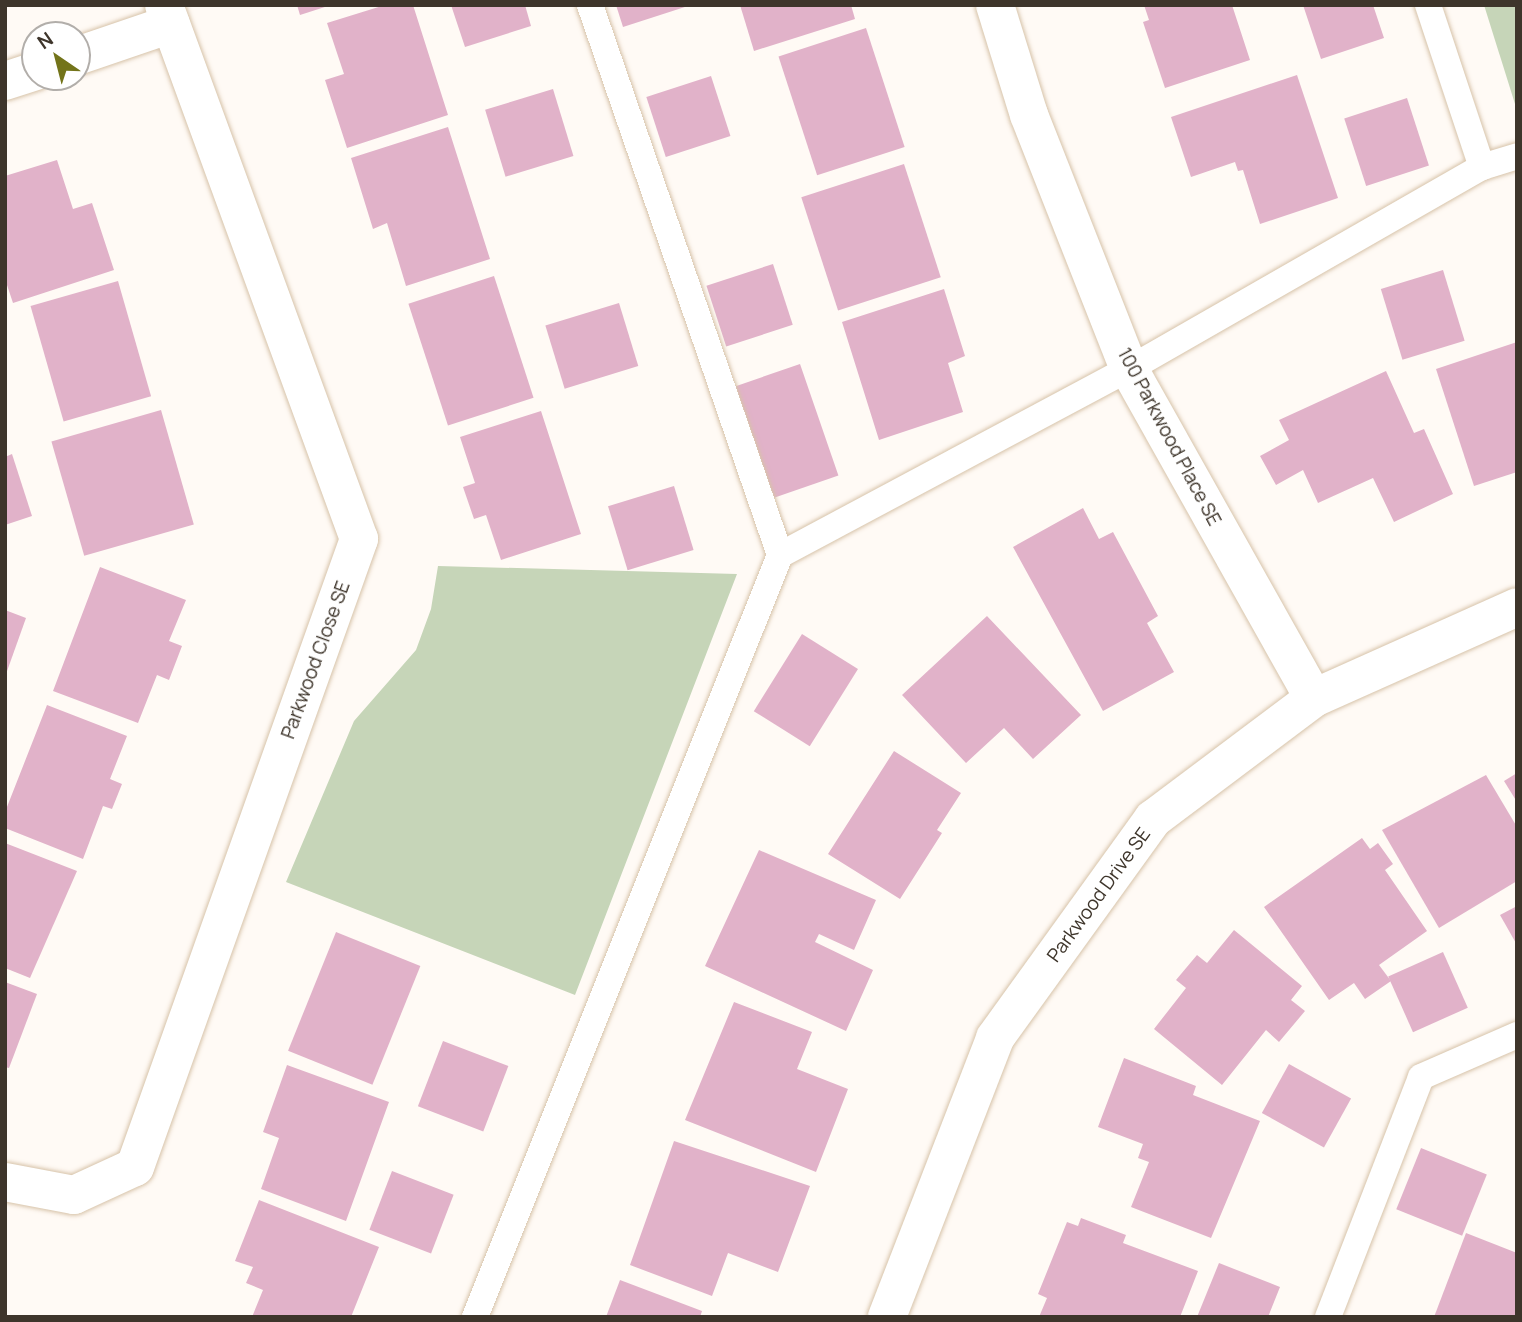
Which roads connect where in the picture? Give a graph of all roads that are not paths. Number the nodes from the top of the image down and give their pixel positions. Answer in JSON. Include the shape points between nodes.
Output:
{"nodes":[{"id":1,"x":590,"y":5,"type":"edge"},
{"id":2,"x":995,"y":5,"type":"edge"},
{"id":3,"x":1428,"y":5,"type":"edge"},
{"id":4,"x":168,"y":15,"type":"edge"},
{"id":5,"x":91,"y":50,"type":"edge"},
{"id":6,"x":1517,"y":156,"type":"edge"},
{"id":7,"x":1482,"y":167,"type":"junction"},
{"id":8,"x":1129,"y":369,"type":"junction"},
{"id":9,"x":780,"y":555,"type":"junction"},
{"id":10,"x":1517,"y":607,"type":"edge"},
{"id":11,"x":1314,"y":698,"type":"junction"},
{"id":12,"x":1517,"y":1035,"type":"edge"},
{"id":13,"x":5,"y":1182,"type":"edge"},
{"id":14,"x":475,"y":1317,"type":"edge"},
{"id":15,"x":887,"y":1317,"type":"edge"},
{"id":16,"x":1328,"y":1317,"type":"edge"}],
"edges":[{"from":1,"to":9,"type":"lane"},
{"from":2,"to":8,"type":"street","name":"100 Parkwood Place SE","via":[[1029,115]]},
{"from":3,"to":7,"type":"lane"},
{"from":4,"to":5,"type":"street","name":"Parkwood Close SE"},
{"from":4,"to":13,"type":"street","name":"Parkwood Close SE","via":[[359,539],[135,1167],[74,1195]]},
{"from":6,"to":7,"type":"lane"},
{"from":7,"to":8,"type":"lane"},
{"from":8,"to":9,"type":"lane"},
{"from":8,"to":11,"type":"street","name":"100 Parkwood Place SE"},
{"from":9,"to":14,"type":"lane"},
{"from":10,"to":11,"type":"street","name":"Parkwood Drive SE"},
{"from":11,"to":15,"type":"street","name":"Parkwood Drive SE","via":[[1153,819],[995,1038]]},
{"from":12,"to":16,"type":"lane","via":[[1421,1077]]}]}
